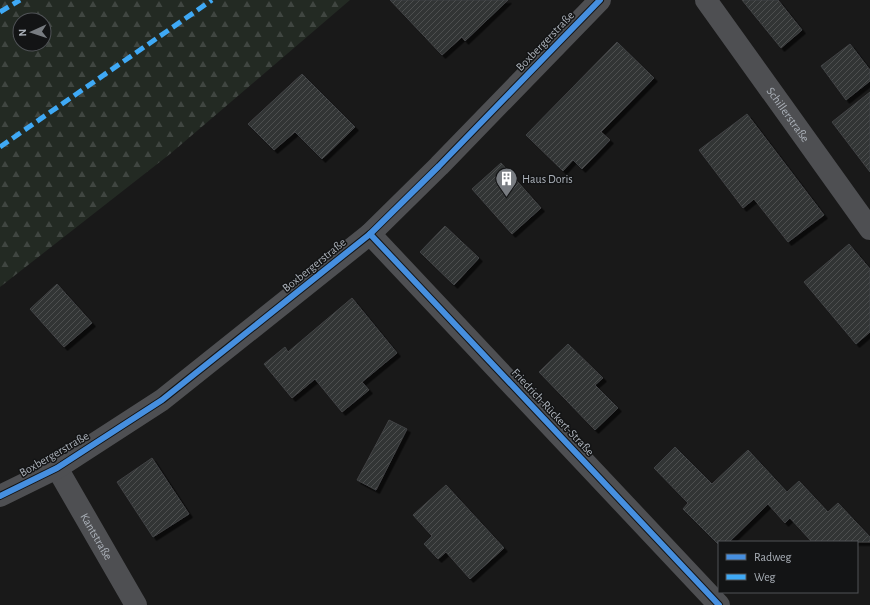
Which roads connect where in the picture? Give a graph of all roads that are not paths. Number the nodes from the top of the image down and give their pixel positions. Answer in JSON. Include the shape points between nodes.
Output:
{"nodes":[{"id":1,"x":600,"y":0,"type":"edge"},
{"id":2,"x":706,"y":0,"type":"edge"},
{"id":3,"x":870,"y":229,"type":"edge"},
{"id":4,"x":370,"y":234,"type":"junction"},
{"id":5,"x":57,"y":468,"type":"junction"},
{"id":6,"x":0,"y":496,"type":"edge"},
{"id":7,"x":136,"y":605,"type":"edge"},
{"id":8,"x":719,"y":605,"type":"edge"}],
"edges":[{"from":1,"to":4,"type":"street","name":"Boxbergerstraße"},
{"from":2,"to":3,"type":"street","name":"Schillerstraße"},
{"from":4,"to":5,"type":"street","name":"Boxbergerstraße","via":[[162,400]]},
{"from":4,"to":8,"type":"street","name":"Friedrich-Rückert-Straße"},
{"from":5,"to":6,"type":"street","name":"Boxbergerstraße"},
{"from":5,"to":7,"type":"street","name":"Kantstraße"}]}
